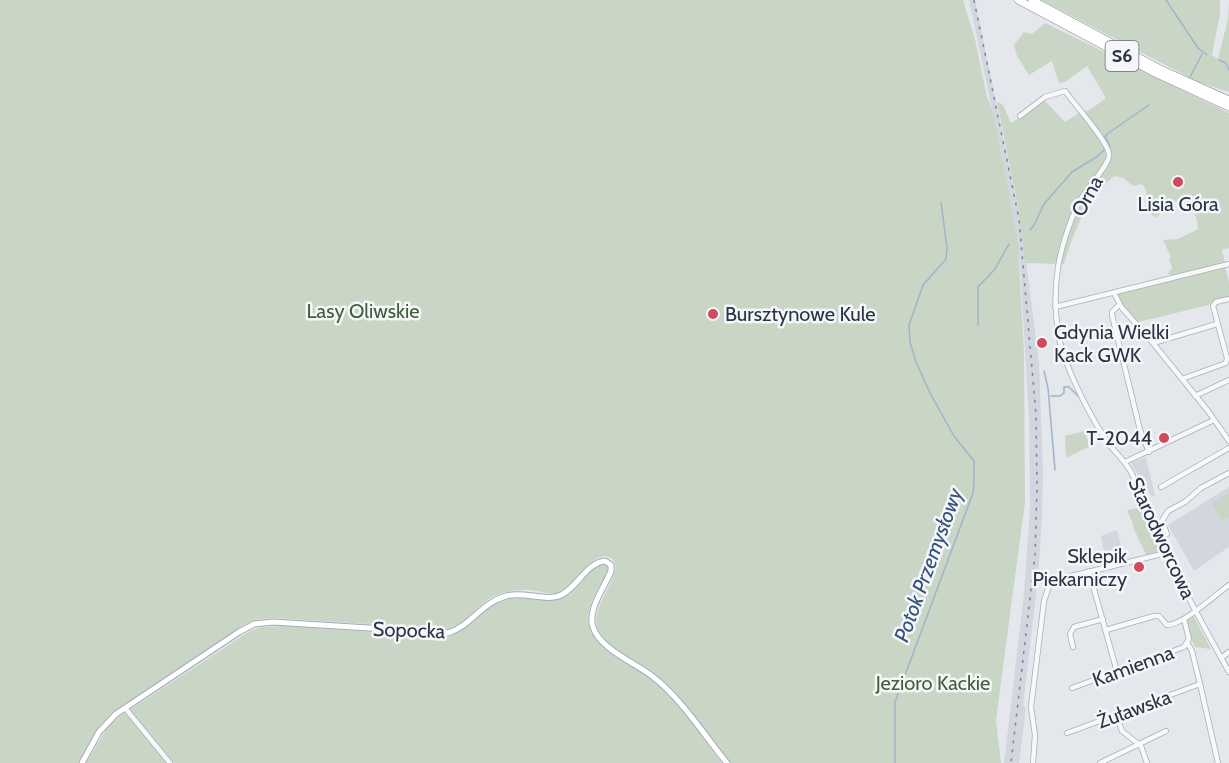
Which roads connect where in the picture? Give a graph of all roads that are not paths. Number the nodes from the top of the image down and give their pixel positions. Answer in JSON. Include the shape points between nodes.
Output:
{"nodes":[{"id":1,"x":1018,"y":0,"type":"edge"},
{"id":2,"x":1032,"y":0,"type":"edge"},
{"id":3,"x":1229,"y":100,"type":"edge"},
{"id":4,"x":1229,"y":107,"type":"edge"},
{"id":5,"x":1020,"y":116,"type":"dead end"},
{"id":6,"x":1229,"y":264,"type":"edge"},
{"id":7,"x":1114,"y":293,"type":"junction"},
{"id":8,"x":1229,"y":299,"type":"edge"},
{"id":9,"x":1119,"y":305,"type":"junction"},
{"id":10,"x":1055,"y":307,"type":"junction"},
{"id":11,"x":1217,"y":324,"type":"junction"},
{"id":12,"x":1153,"y":343,"type":"junction"},
{"id":13,"x":1226,"y":346,"type":"edge"},
{"id":14,"x":1182,"y":379,"type":"junction"},
{"id":15,"x":1229,"y":380,"type":"edge"},
{"id":16,"x":1196,"y":396,"type":"junction"},
{"id":17,"x":1214,"y":420,"type":"junction"},
{"id":18,"x":1229,"y":441,"type":"edge"},
{"id":19,"x":1229,"y":448,"type":"edge"},
{"id":20,"x":1149,"y":452,"type":"junction"},
{"id":21,"x":1125,"y":462,"type":"junction"},
{"id":22,"x":1229,"y":473,"type":"edge"},
{"id":23,"x":1161,"y":487,"type":"dead end"},
{"id":24,"x":1161,"y":539,"type":"junction"},
{"id":25,"x":1166,"y":553,"type":"junction"},
{"id":26,"x":1089,"y":571,"type":"junction"},
{"id":27,"x":1229,"y":585,"type":"edge"},
{"id":28,"x":1195,"y":611,"type":"junction"},
{"id":29,"x":1103,"y":618,"type":"junction"},
{"id":30,"x":1184,"y":619,"type":"junction"},
{"id":31,"x":1106,"y":630,"type":"junction"},
{"id":32,"x":1188,"y":644,"type":"junction"},
{"id":33,"x":1073,"y":647,"type":"dead end"},
{"id":34,"x":1229,"y":652,"type":"edge"},
{"id":35,"x":1221,"y":658,"type":"junction"},
{"id":36,"x":1117,"y":672,"type":"junction"},
{"id":37,"x":1229,"y":672,"type":"edge"},
{"id":38,"x":1200,"y":684,"type":"junction"},
{"id":39,"x":1072,"y":688,"type":"dead end"},
{"id":40,"x":125,"y":708,"type":"junction"},
{"id":41,"x":1116,"y":715,"type":"junction"},
{"id":42,"x":1166,"y":731,"type":"dead end"},
{"id":43,"x":1067,"y":733,"type":"dead end"},
{"id":44,"x":1139,"y":744,"type":"junction"},
{"id":45,"x":1217,"y":762,"type":"edge"},
{"id":46,"x":81,"y":763,"type":"edge"},
{"id":47,"x":170,"y":763,"type":"edge"},
{"id":48,"x":726,"y":763,"type":"edge"},
{"id":49,"x":1033,"y":763,"type":"edge"},
{"id":50,"x":1100,"y":763,"type":"edge"},
{"id":51,"x":1147,"y":763,"type":"edge"},
{"id":52,"x":1210,"y":763,"type":"edge"}],
"edges":[{"from":1,"to":4,"type":"highway","number":"S6","via":[[1153,72]]},
{"from":2,"to":3,"type":"highway","number":"S6","via":[[1162,70]]},
{"from":5,"to":10,"type":"street","name":"Orna","via":[[1045,97],[1065,91],[1110,155],[1078,204],[1061,250]]},
{"from":6,"to":7,"type":"street"},
{"from":7,"to":9,"type":"street"},
{"from":7,"to":10,"type":"street"},
{"from":8,"to":11,"type":"street","via":[[1214,304]]},
{"from":9,"to":12,"type":"street"},
{"from":9,"to":20,"type":"street","via":[[1112,315]]},
{"from":10,"to":21,"type":"street","name":"Starodworcowa","via":[[1067,364],[1100,430]]},
{"from":11,"to":12,"type":"street"},
{"from":11,"to":13,"type":"street"},
{"from":12,"to":14,"type":"street"},
{"from":13,"to":14,"type":"street","via":[[1226,363]]},
{"from":14,"to":16,"type":"street"},
{"from":15,"to":16,"type":"street"},
{"from":16,"to":17,"type":"street"},
{"from":17,"to":18,"type":"street"},
{"from":17,"to":20,"type":"street"},
{"from":19,"to":23,"type":"street"},
{"from":20,"to":21,"type":"street"},
{"from":21,"to":24,"type":"street","name":"Starodworcowa"},
{"from":22,"to":24,"type":"street","via":[[1166,513],[1162,524],[1167,534]]},
{"from":24,"to":25,"type":"street","name":"Starodworcowa"},
{"from":25,"to":26,"type":"street"},
{"from":25,"to":28,"type":"street","name":"Starodworcowa"},
{"from":26,"to":29,"type":"street"},
{"from":26,"to":49,"type":"street","via":[[1055,579],[1044,601],[1031,707]]},
{"from":27,"to":28,"type":"street","name":"Kamienna"},
{"from":28,"to":30,"type":"street","name":"Kamienna"},
{"from":28,"to":35,"type":"street","name":"Starodworcowa"},
{"from":29,"to":31,"type":"street"},
{"from":29,"to":33,"type":"street","via":[[1074,627],[1070,634]]},
{"from":30,"to":31,"type":"street","via":[[1169,625],[1154,615]]},
{"from":30,"to":32,"type":"street","name":"Kamienna"},
{"from":31,"to":36,"type":"street"},
{"from":32,"to":36,"type":"street","name":"Kamienna"},
{"from":32,"to":38,"type":"street"},
{"from":34,"to":35,"type":"street"},
{"from":35,"to":37,"type":"street","name":"Starodworcowa"},
{"from":36,"to":39,"type":"street","name":"Kamienna"},
{"from":38,"to":41,"type":"street","name":"Żuławska"},
{"from":38,"to":45,"type":"street"},
{"from":40,"to":46,"type":"main road","name":"Sopocka","via":[[104,726]]},
{"from":40,"to":47,"type":"street"},
{"from":40,"to":48,"type":"main road","name":"Sopocka","via":[[254,624],[448,633],[463,627],[484,606],[502,597],[562,594],[595,564],[604,561],[611,571],[593,611],[595,632],[615,652],[662,684]]},
{"from":41,"to":43,"type":"street","name":"Żuławska"},
{"from":41,"to":44,"type":"street","via":[[1122,731]]},
{"from":42,"to":44,"type":"street"},
{"from":44,"to":50,"type":"street"},
{"from":44,"to":51,"type":"street"},
{"from":45,"to":52,"type":"street"}]}
